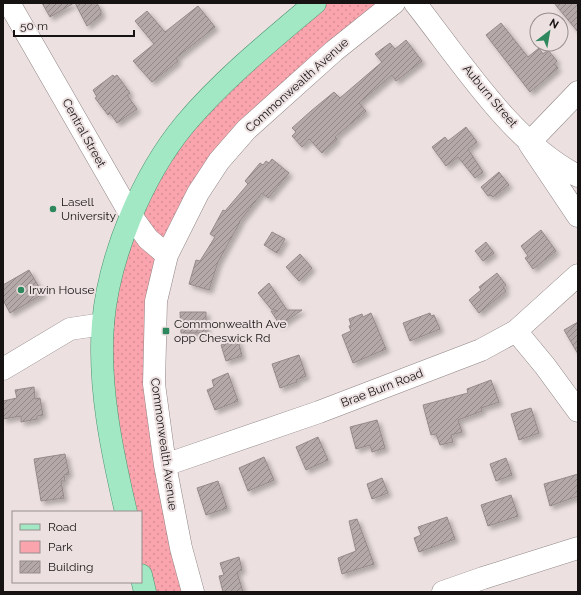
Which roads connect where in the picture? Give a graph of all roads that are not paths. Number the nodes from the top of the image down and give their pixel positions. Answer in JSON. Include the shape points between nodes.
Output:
{"nodes":[{"id":1,"x":9,"y":3,"type":"edge"},
{"id":2,"x":315,"y":3,"type":"edge"},
{"id":3,"x":394,"y":3,"type":"edge"},
{"id":4,"x":415,"y":3,"type":"edge"},
{"id":5,"x":578,"y":92,"type":"edge"},
{"id":6,"x":529,"y":142,"type":"junction"},
{"id":7,"x":578,"y":176,"type":"edge"},
{"id":8,"x":578,"y":216,"type":"edge"},
{"id":9,"x":132,"y":217,"type":"junction"},
{"id":10,"x":167,"y":255,"type":"junction"},
{"id":11,"x":578,"y":275,"type":"edge"},
{"id":12,"x":103,"y":324,"type":"junction"},
{"id":13,"x":516,"y":331,"type":"junction"},
{"id":14,"x":3,"y":369,"type":"edge"},
{"id":15,"x":578,"y":410,"type":"edge"},
{"id":16,"x":165,"y":465,"type":"junction"},
{"id":17,"x":126,"y":511,"type":"edge"},
{"id":18,"x":578,"y":548,"type":"edge"},
{"id":19,"x":142,"y":579,"type":"edge"},
{"id":20,"x":145,"y":592,"type":"edge"},
{"id":21,"x":193,"y":592,"type":"edge"},
{"id":22,"x":443,"y":592,"type":"edge"}],
"edges":[{"from":1,"to":9,"type":"street","name":"Central Street"},
{"from":2,"to":9,"type":"main road","via":[[249,60],[197,110],[169,144]]},
{"from":3,"to":10,"type":"street","name":"Commonwealth Avenue","via":[[306,74],[246,130],[198,193]]},
{"from":4,"to":6,"type":"street","name":"Auburn Street","via":[[488,96]]},
{"from":5,"to":6,"type":"street"},
{"from":6,"to":7,"type":"street","name":"Auburn Street"},
{"from":6,"to":8,"type":"street"},
{"from":9,"to":10,"type":"street","name":"Central Street","via":[[148,239]]},
{"from":9,"to":12,"type":"main road","via":[[116,259]]},
{"from":10,"to":16,"type":"street","name":"Commonwealth Avenue","via":[[156,301],[154,344],[154,384]]},
{"from":11,"to":13,"type":"street","name":"Brae Burn Road"},
{"from":12,"to":14,"type":"street","via":[[70,329]]},
{"from":12,"to":17,"type":"main road","via":[[108,418]]},
{"from":13,"to":15,"type":"street"},
{"from":13,"to":16,"type":"street","name":"Brae Burn Road","via":[[480,350],[379,390]]},
{"from":16,"to":21,"type":"street","name":"Commonwealth Avenue","via":[[181,548]]},
{"from":18,"to":22,"type":"street"},
{"from":19,"to":20,"type":"main road"}]}
